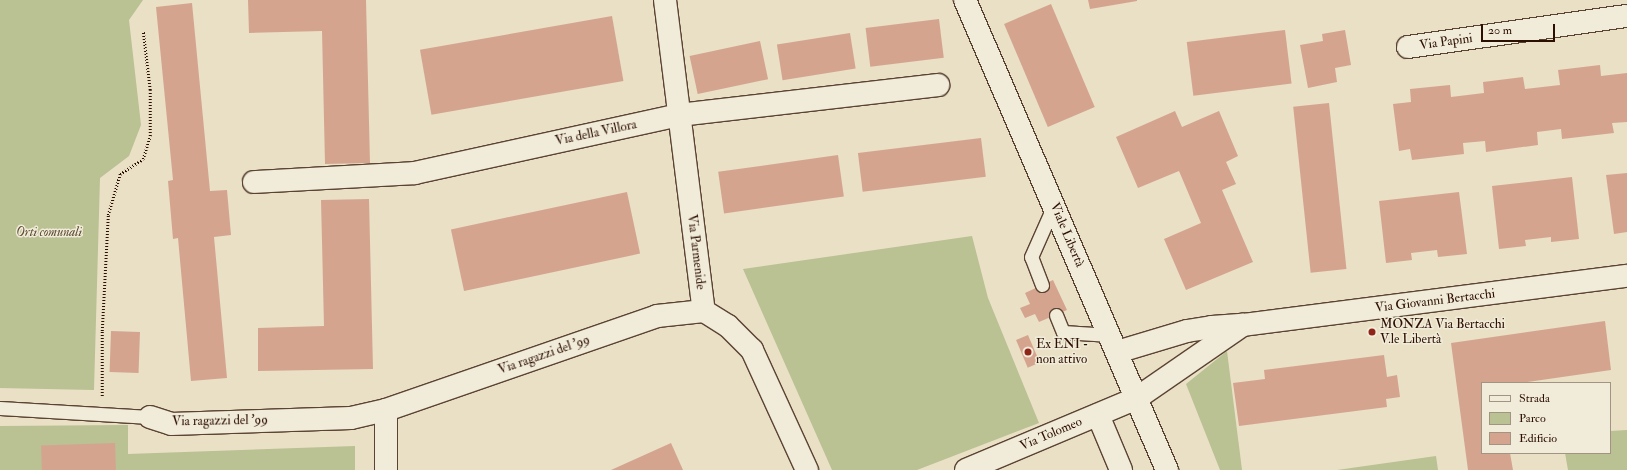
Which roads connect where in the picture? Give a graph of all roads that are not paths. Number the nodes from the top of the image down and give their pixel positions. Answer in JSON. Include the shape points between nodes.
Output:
{"nodes":[{"id":1,"x":665,"y":0,"type":"edge"},
{"id":2,"x":965,"y":0,"type":"edge"},
{"id":3,"x":1627,"y":16,"type":"edge"},
{"id":4,"x":1408,"y":47,"type":"dead end"},
{"id":5,"x":938,"y":85,"type":"dead end"},
{"id":6,"x":679,"y":115,"type":"junction"},
{"id":7,"x":254,"y":182,"type":"dead end"},
{"id":8,"x":1054,"y":205,"type":"junction"},
{"id":9,"x":1627,"y":276,"type":"edge"},
{"id":10,"x":1042,"y":285,"type":"dead end"},
{"id":11,"x":704,"y":311,"type":"junction"},
{"id":12,"x":1056,"y":315,"type":"dead end"},
{"id":13,"x":1243,"y":325,"type":"junction"},
{"id":14,"x":1114,"y":344,"type":"junction"},
{"id":15,"x":1137,"y":398,"type":"junction"},
{"id":16,"x":0,"y":408,"type":"edge"},
{"id":17,"x":386,"y":410,"type":"junction"},
{"id":18,"x":1098,"y":415,"type":"junction"},
{"id":19,"x":150,"y":417,"type":"joint"},
{"id":20,"x":386,"y":470,"type":"edge"},
{"id":21,"x":807,"y":470,"type":"edge"},
{"id":22,"x":966,"y":470,"type":"edge"},
{"id":23,"x":1121,"y":470,"type":"edge"},
{"id":24,"x":1167,"y":470,"type":"edge"}],
"edges":[{"from":1,"to":6,"type":"street","name":"Via Parmenide"},
{"from":2,"to":8,"type":"street","name":"Viale Libertà"},
{"from":3,"to":4,"type":"street","name":"Via Papini"},
{"from":5,"to":6,"type":"street","name":"Via della Villora"},
{"from":6,"to":7,"type":"street","name":"Via della Villora","via":[[415,173]]},
{"from":6,"to":11,"type":"street","name":"Via Parmenide"},
{"from":8,"to":10,"type":"lane","via":[[1031,257]]},
{"from":8,"to":14,"type":"street","name":"Viale Libertà"},
{"from":9,"to":13,"type":"street","name":"Via Giovanni Bertacchi"},
{"from":11,"to":17,"type":"street","name":"Via ragazzi del '99","via":[[657,316]]},
{"from":11,"to":21,"type":"street","via":[[728,326],[752,350]]},
{"from":12,"to":14,"type":"lane","via":[[1063,332]]},
{"from":13,"to":14,"type":"street","name":"Via Giovanni Bertacchi","via":[[1187,331]]},
{"from":13,"to":15,"type":"street","name":"Via Giovanni Bertacchi"},
{"from":14,"to":15,"type":"street","name":"Viale Libertà"},
{"from":15,"to":18,"type":"street","name":"Via Tolomeo"},
{"from":15,"to":24,"type":"street","name":"Viale Libertà"},
{"from":16,"to":19,"type":"lane"},
{"from":17,"to":19,"type":"street","name":"Via ragazzi del '99","via":[[351,418],[171,424]]},
{"from":17,"to":20,"type":"street"},
{"from":18,"to":22,"type":"street","name":"Via Tolomeo"},
{"from":18,"to":23,"type":"street"}]}
